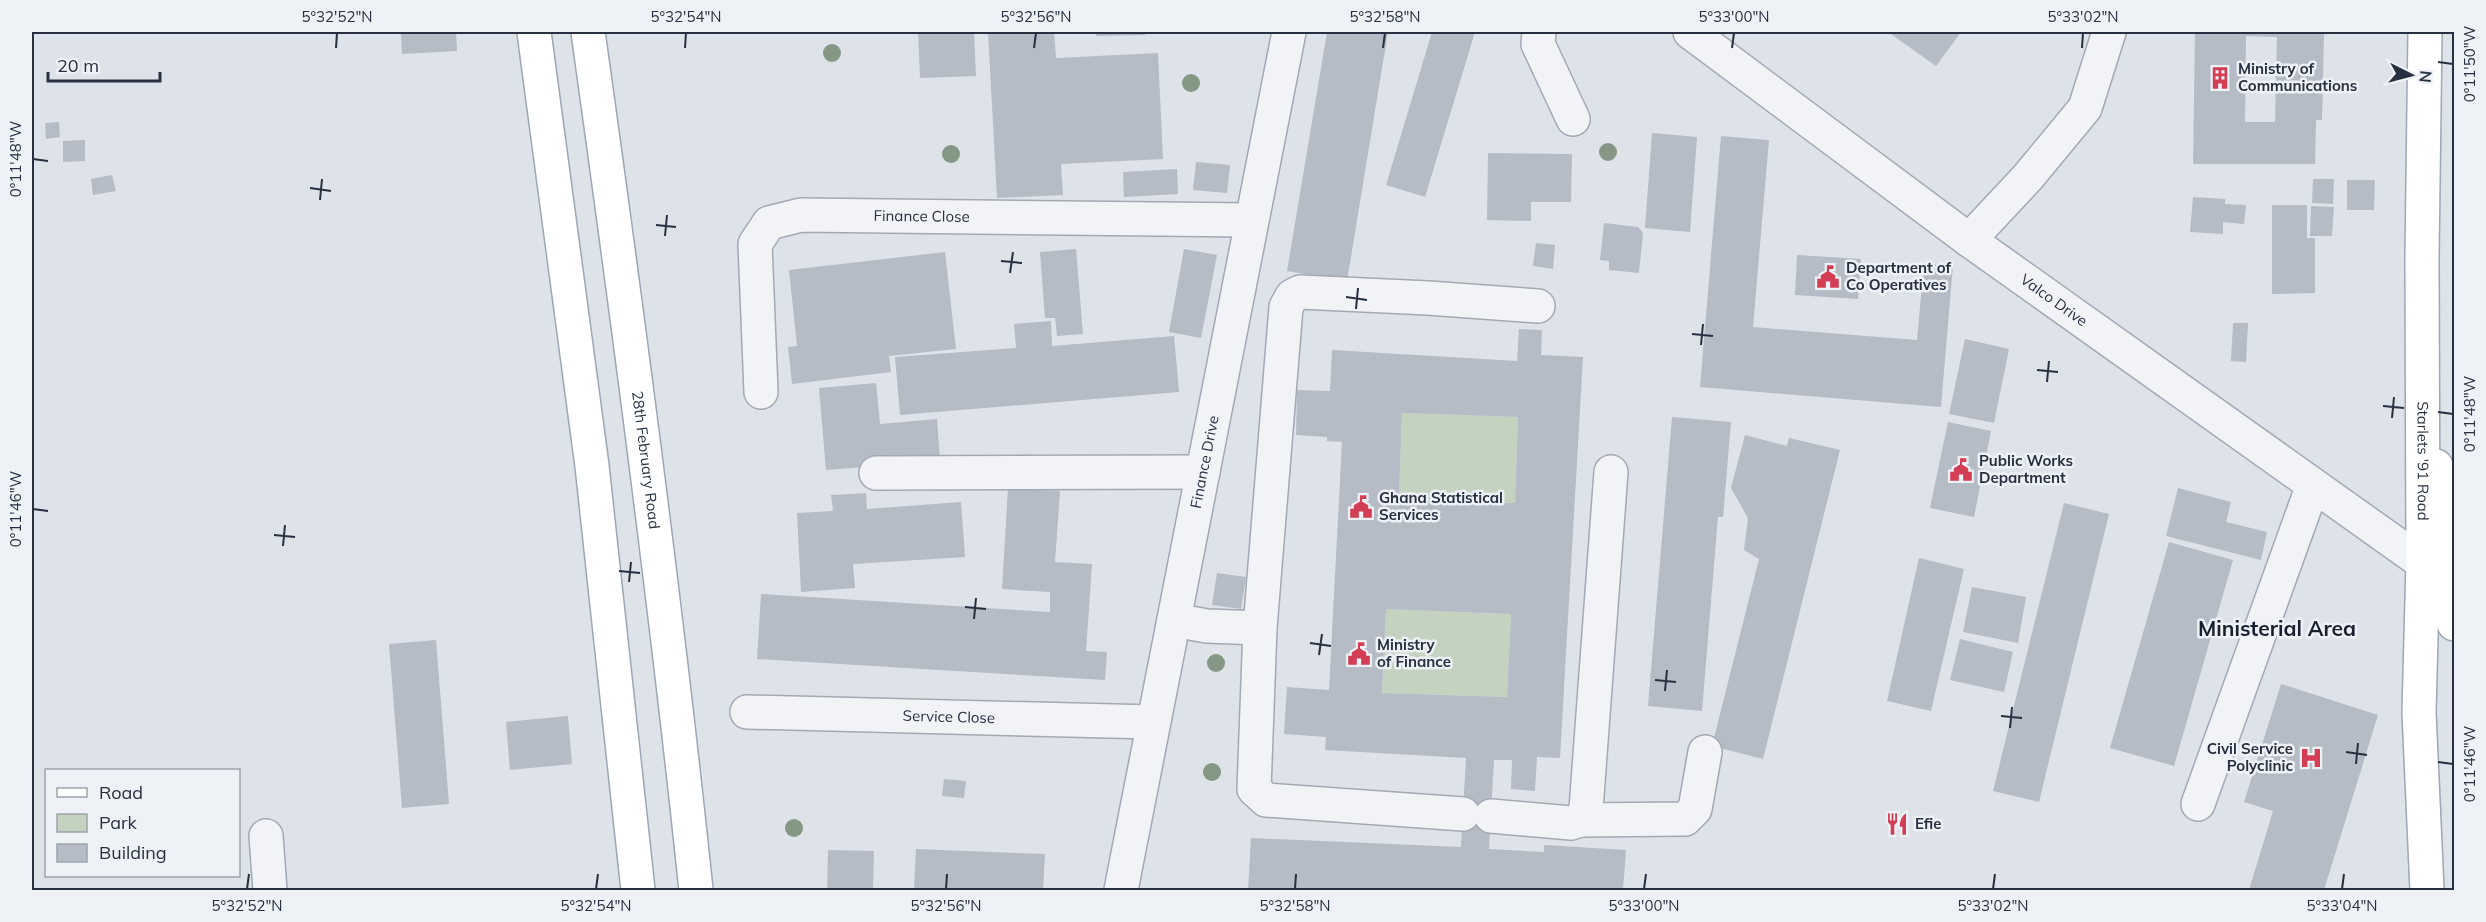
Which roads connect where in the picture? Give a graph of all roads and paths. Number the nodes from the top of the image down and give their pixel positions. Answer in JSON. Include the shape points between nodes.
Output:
{"nodes":[{"id":1,"x":534,"y":32,"type":"edge"},
{"id":2,"x":588,"y":32,"type":"edge"},
{"id":3,"x":1289,"y":32,"type":"edge"},
{"id":4,"x":1539,"y":32,"type":"edge"},
{"id":5,"x":1690,"y":32,"type":"edge"},
{"id":6,"x":2109,"y":32,"type":"edge"},
{"id":7,"x":2425,"y":32,"type":"edge"},
{"id":8,"x":1731,"y":46,"type":"edge"},
{"id":9,"x":1573,"y":119,"type":"dead end"},
{"id":10,"x":1250,"y":220,"type":"junction"},
{"id":11,"x":1969,"y":240,"type":"junction"},
{"id":12,"x":1538,"y":306,"type":"dead end"},
{"id":13,"x":761,"y":392,"type":"dead end"},
{"id":14,"x":2422,"y":444,"type":"junction"},
{"id":15,"x":876,"y":472,"type":"dead end"},
{"id":16,"x":1203,"y":472,"type":"junction"},
{"id":17,"x":1611,"y":472,"type":"dead end"},
{"id":18,"x":2313,"y":485,"type":"junction"},
{"id":19,"x":2423,"y":563,"type":"junction"},
{"id":20,"x":1174,"y":620,"type":"junction"},
{"id":21,"x":2454,"y":624,"type":"edge"},
{"id":22,"x":1260,"y":628,"type":"junction"},
{"id":23,"x":747,"y":712,"type":"dead end"},
{"id":24,"x":1153,"y":722,"type":"junction"},
{"id":25,"x":1705,"y":752,"type":"dead end"},
{"id":26,"x":2198,"y":804,"type":"dead end"},
{"id":27,"x":1580,"y":820,"type":"junction"},
{"id":28,"x":266,"y":836,"type":"dead end"},
{"id":29,"x":270,"y":891,"type":"edge"},
{"id":30,"x":638,"y":891,"type":"edge"},
{"id":31,"x":696,"y":891,"type":"edge"},
{"id":32,"x":1121,"y":891,"type":"edge"},
{"id":33,"x":2427,"y":891,"type":"edge"}],
"edges":[{"from":1,"to":30,"type":"main road","via":[[592,466]]},
{"from":2,"to":31,"type":"main road","name":"28th February Road","via":[[628,319]]},
{"from":3,"to":10,"type":"street","name":"Finance Drive"},
{"from":4,"to":9,"type":"street","via":[[1538,44]]},
{"from":5,"to":8,"type":"street","name":"Valco Drive"},
{"from":6,"to":11,"type":"street","via":[[2085,108]]},
{"from":7,"to":14,"type":"main road","name":"Starlets '91 Road"},
{"from":8,"to":11,"type":"street","name":"Valco Drive"},
{"from":10,"to":13,"type":"street","name":"Finance Close","via":[[801,215],[769,223],[755,244]]},
{"from":10,"to":16,"type":"street","name":"Finance Drive"},
{"from":11,"to":18,"type":"street","name":"Valco Drive"},
{"from":12,"to":22,"type":"street","via":[[1300,292],[1292,296],[1286,307]]},
{"from":14,"to":19,"type":"main road","name":"Starlets '91 Road"},
{"from":14,"to":21,"type":"main road","via":[[2444,489]]},
{"from":15,"to":16,"type":"street"},
{"from":16,"to":20,"type":"street","name":"Finance Drive"},
{"from":17,"to":27,"type":"street","via":[[1587,809]]},
{"from":18,"to":19,"type":"street","name":"Valco Drive"},
{"from":18,"to":26,"type":"street"},
{"from":19,"to":33,"type":"main road","name":"Starlets '91 Road","via":[[2420,712]]},
{"from":20,"to":22,"type":"street"},
{"from":20,"to":24,"type":"street","name":"Finance Drive"},
{"from":22,"to":27,"type":"street","via":[[1254,789],[1266,800],[1571,823]]},
{"from":23,"to":24,"type":"street","name":"Service Close"},
{"from":24,"to":32,"type":"street","name":"Finance Drive"},
{"from":25,"to":27,"type":"street","via":[[1695,809],[1685,819]]},
{"from":28,"to":29,"type":"street"}]}
